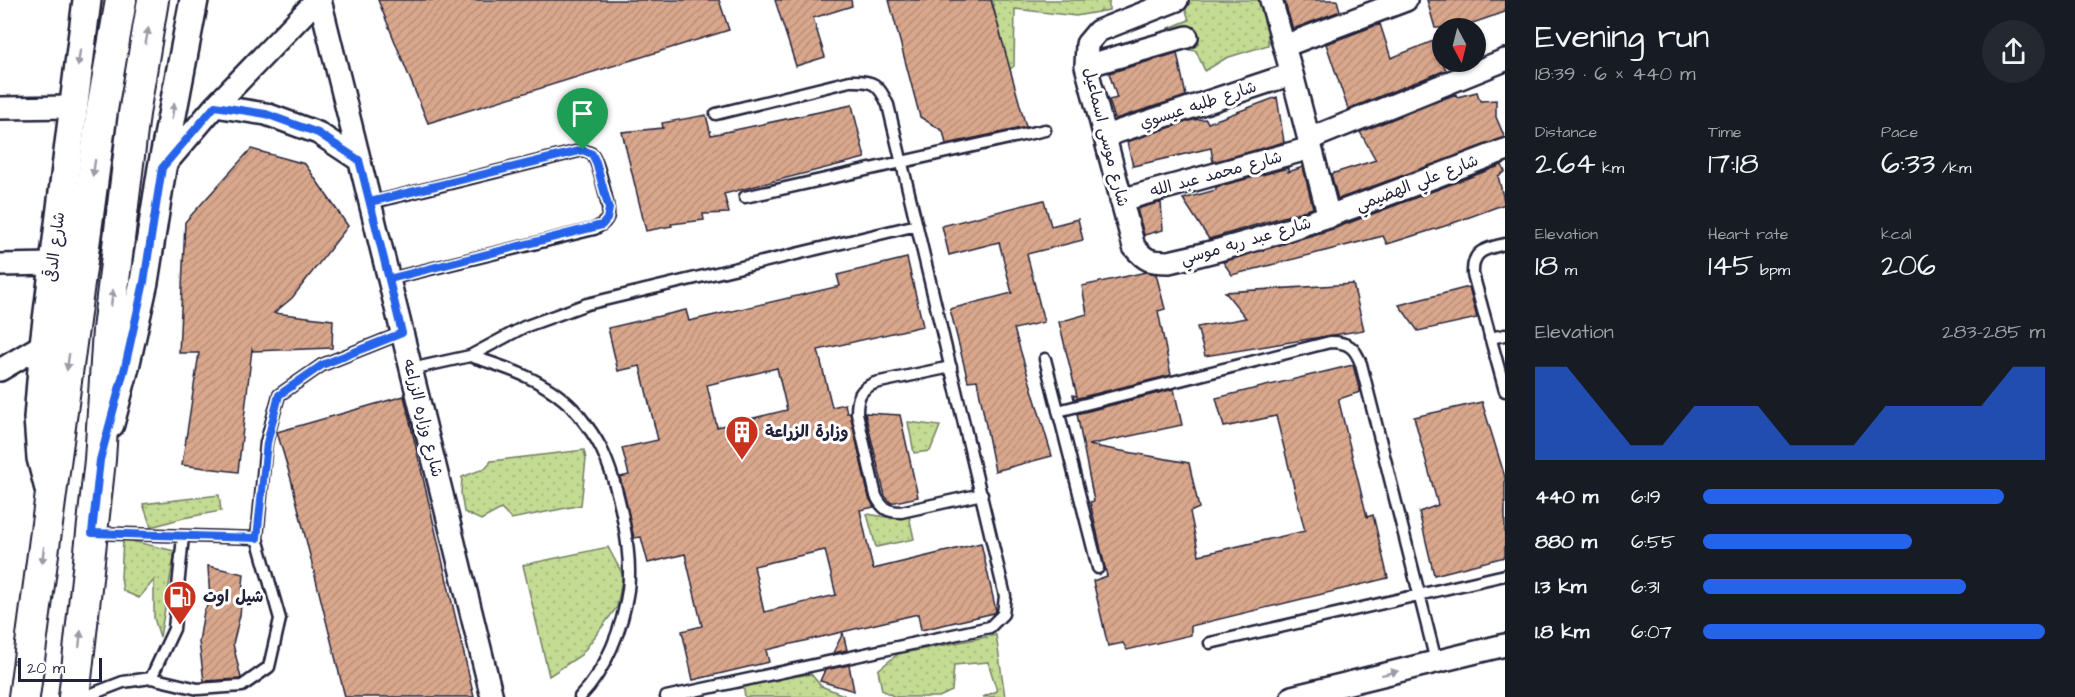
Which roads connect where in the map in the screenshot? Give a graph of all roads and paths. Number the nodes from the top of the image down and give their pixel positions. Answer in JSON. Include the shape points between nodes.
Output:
{"nodes":[{"id":1,"x":87,"y":0,"type":"edge"},
{"id":2,"x":121,"y":0,"type":"edge"},
{"id":3,"x":153,"y":0,"type":"edge"},
{"id":4,"x":194,"y":0,"type":"edge"},
{"id":5,"x":318,"y":0,"type":"edge"},
{"id":6,"x":1177,"y":0,"type":"edge"},
{"id":7,"x":1271,"y":0,"type":"edge"},
{"id":8,"x":1406,"y":0,"type":"edge"},
{"id":9,"x":1188,"y":37,"type":"dead end"},
{"id":10,"x":1284,"y":45,"type":"junction"},
{"id":11,"x":1505,"y":60,"type":"edge"},
{"id":12,"x":1086,"y":66,"type":"junction"},
{"id":13,"x":1292,"y":74,"type":"junction"},
{"id":14,"x":215,"y":106,"type":"junction"},
{"id":15,"x":72,"y":107,"type":"junction"},
{"id":16,"x":0,"y":108,"type":"edge"},
{"id":17,"x":716,"y":114,"type":"dead end"},
{"id":18,"x":1045,"y":130,"type":"dead end"},
{"id":19,"x":1105,"y":136,"type":"junction"},
{"id":20,"x":1310,"y":143,"type":"junction"},
{"id":21,"x":1505,"y":150,"type":"edge"},
{"id":22,"x":359,"y":160,"type":"junction"},
{"id":23,"x":902,"y":162,"type":"junction"},
{"id":24,"x":162,"y":168,"type":"junction"},
{"id":25,"x":746,"y":197,"type":"dead end"},
{"id":26,"x":1122,"y":200,"type":"junction"},
{"id":27,"x":370,"y":202,"type":"junction"},
{"id":28,"x":1329,"y":217,"type":"junction"},
{"id":29,"x":917,"y":225,"type":"junction"},
{"id":30,"x":1505,"y":244,"type":"edge"},
{"id":31,"x":1134,"y":246,"type":"joint"},
{"id":32,"x":52,"y":264,"type":"junction"},
{"id":33,"x":0,"y":265,"type":"edge"},
{"id":34,"x":389,"y":279,"type":"junction"},
{"id":35,"x":402,"y":333,"type":"junction"},
{"id":36,"x":1505,"y":334,"type":"edge"},
{"id":37,"x":1490,"y":338,"type":"junction"},
{"id":38,"x":44,"y":344,"type":"junction"},
{"id":39,"x":470,"y":356,"type":"junction"},
{"id":40,"x":1045,"y":359,"type":"dead end"},
{"id":41,"x":951,"y":367,"type":"junction"},
{"id":42,"x":411,"y":369,"type":"junction"},
{"id":43,"x":0,"y":370,"type":"edge"},
{"id":44,"x":1505,"y":391,"type":"edge"},
{"id":45,"x":1058,"y":411,"type":"junction"},
{"id":46,"x":100,"y":460,"type":"junction"},
{"id":47,"x":50,"y":493,"type":"junction"},
{"id":48,"x":982,"y":494,"type":"junction"},
{"id":49,"x":92,"y":533,"type":"junction"},
{"id":50,"x":183,"y":536,"type":"junction"},
{"id":51,"x":257,"y":538,"type":"junction"},
{"id":52,"x":1098,"y":568,"type":"dead end"},
{"id":53,"x":1505,"y":575,"type":"edge"},
{"id":54,"x":1419,"y":595,"type":"junction"},
{"id":55,"x":1210,"y":643,"type":"dead end"},
{"id":56,"x":1505,"y":645,"type":"edge"},
{"id":57,"x":1436,"y":662,"type":"junction"},
{"id":58,"x":151,"y":678,"type":"junction"},
{"id":59,"x":24,"y":697,"type":"edge"},
{"id":60,"x":74,"y":697,"type":"edge"},
{"id":61,"x":84,"y":697,"type":"edge"},
{"id":62,"x":492,"y":697,"type":"edge"},
{"id":63,"x":580,"y":697,"type":"edge"},
{"id":64,"x":666,"y":697,"type":"edge"},
{"id":65,"x":1292,"y":697,"type":"edge"}],
"edges":[{"from":1,"to":15,"type":"street","name":"شارع الدقى","one_way":true},
{"from":2,"to":47,"type":"main road","name":"شارع الدقى","one_way":true,"via":[[102,110]]},
{"from":46,"to":3,"type":"main road","one_way":true,"via":[[108,330],[134,114]]},
{"from":24,"to":4,"type":"street","one_way":true},
{"from":5,"to":14,"type":"street"},
{"from":5,"to":22,"type":"street","name":"شارع وزاره الزراعه"},
{"from":6,"to":12,"type":"street","name":"شارع موسى اسماعيل","via":[[1098,31],[1087,44]]},
{"from":7,"to":10,"type":"street"},
{"from":8,"to":10,"type":"street"},
{"from":9,"to":12,"type":"street"},
{"from":10,"to":13,"type":"street"},
{"from":11,"to":20,"type":"street","name":"شارع محمد عبد الله"},
{"from":12,"to":19,"type":"street","name":"شارع موسى اسماعيل"},
{"from":13,"to":19,"type":"street","name":"شارع طلبه عيسوي"},
{"from":13,"to":20,"type":"street"},
{"from":14,"to":22,"type":"street","via":[[266,114],[318,133]]},
{"from":14,"to":24,"type":"street"},
{"from":15,"to":16,"type":"street"},
{"from":15,"to":32,"type":"street","name":"شارع الدقى"},
{"from":17,"to":23,"type":"lane","via":[[867,80],[881,89]]},
{"from":18,"to":23,"type":"lane"},
{"from":19,"to":26,"type":"street","name":"شارع موسى اسماعيل"},
{"from":20,"to":26,"type":"street","name":"شارع محمد عبد الله"},
{"from":20,"to":28,"type":"street"},
{"from":21,"to":28,"type":"street","name":"شارع علي الهضيمي"},
{"from":22,"to":27,"type":"street","name":"شارع وزاره الزراعه"},
{"from":23,"to":25,"type":"lane"},
{"from":23,"to":29,"type":"lane"},
{"from":24,"to":46,"type":"street","via":[[144,282]]},
{"from":26,"to":31,"type":"street","name":"شارع موسى اسماعيل"},
{"from":27,"to":34,"type":"street","name":"شارع وزاره الزراعه"},
{"from":27,"to":34,"type":"lane","via":[[583,150],[592,154],[596,162],[609,209],[607,219],[594,229]]},
{"from":28,"to":31,"type":"street","name":"شارع عبد ربه موسي","via":[[1169,262],[1143,258]]},
{"from":29,"to":39,"type":"lane","via":[[587,304],[525,327]]},
{"from":29,"to":41,"type":"lane"},
{"from":30,"to":37,"type":"lane","via":[[1483,250],[1473,265]]},
{"from":32,"to":33,"type":"street"},
{"from":32,"to":38,"type":"street","name":"شارع الدقى"},
{"from":34,"to":35,"type":"street","name":"شارع وزاره الزراعه"},
{"from":35,"to":42,"type":"street","name":"شارع وزاره الزراعه"},
{"from":35,"to":51,"type":"lane","via":[[322,365],[279,395],[267,443]]},
{"from":36,"to":37,"type":"lane"},
{"from":37,"to":44,"type":"lane"},
{"from":38,"to":43,"type":"street"},
{"from":38,"to":47,"type":"street","name":"شارع الدقى","via":[[38,418],[41,458]]},
{"from":39,"to":42,"type":"lane"},
{"from":39,"to":63,"type":"lane","via":[[545,386],[577,413],[600,447],[615,485],[628,551],[628,589],[620,626],[605,661]]},
{"from":40,"to":45,"type":"lane"},
{"from":41,"to":48,"type":"lane"},
{"from":41,"to":48,"type":"lane","via":[[863,388],[857,400],[857,413],[876,496],[890,512],[901,512]]},
{"from":42,"to":62,"type":"street","name":"شارع وزاره الزراعه"},
{"from":45,"to":52,"type":"lane"},
{"from":45,"to":54,"type":"lane","via":[[1330,342],[1344,342],[1356,350],[1361,364]]},
{"from":46,"to":49,"type":"main road"},
{"from":47,"to":59,"type":"main road","name":"شارع الدقى","one_way":true},
{"from":48,"to":64,"type":"lane","via":[[1005,596],[1002,614],[990,627]]},
{"from":49,"to":50,"type":"lane"},
{"from":60,"to":49,"type":"main road","one_way":true},
{"from":50,"to":51,"type":"lane"},
{"from":50,"to":58,"type":"lane","via":[[174,629]]},
{"from":51,"to":58,"type":"lane","via":[[280,619],[269,666],[242,686],[198,689]]},
{"from":53,"to":54,"type":"lane"},
{"from":54,"to":55,"type":"lane"},
{"from":54,"to":57,"type":"lane"},
{"from":56,"to":57,"type":"street"},
{"from":65,"to":57,"type":"street","one_way":true},
{"from":58,"to":61,"type":"lane","via":[[123,682]]}]}
